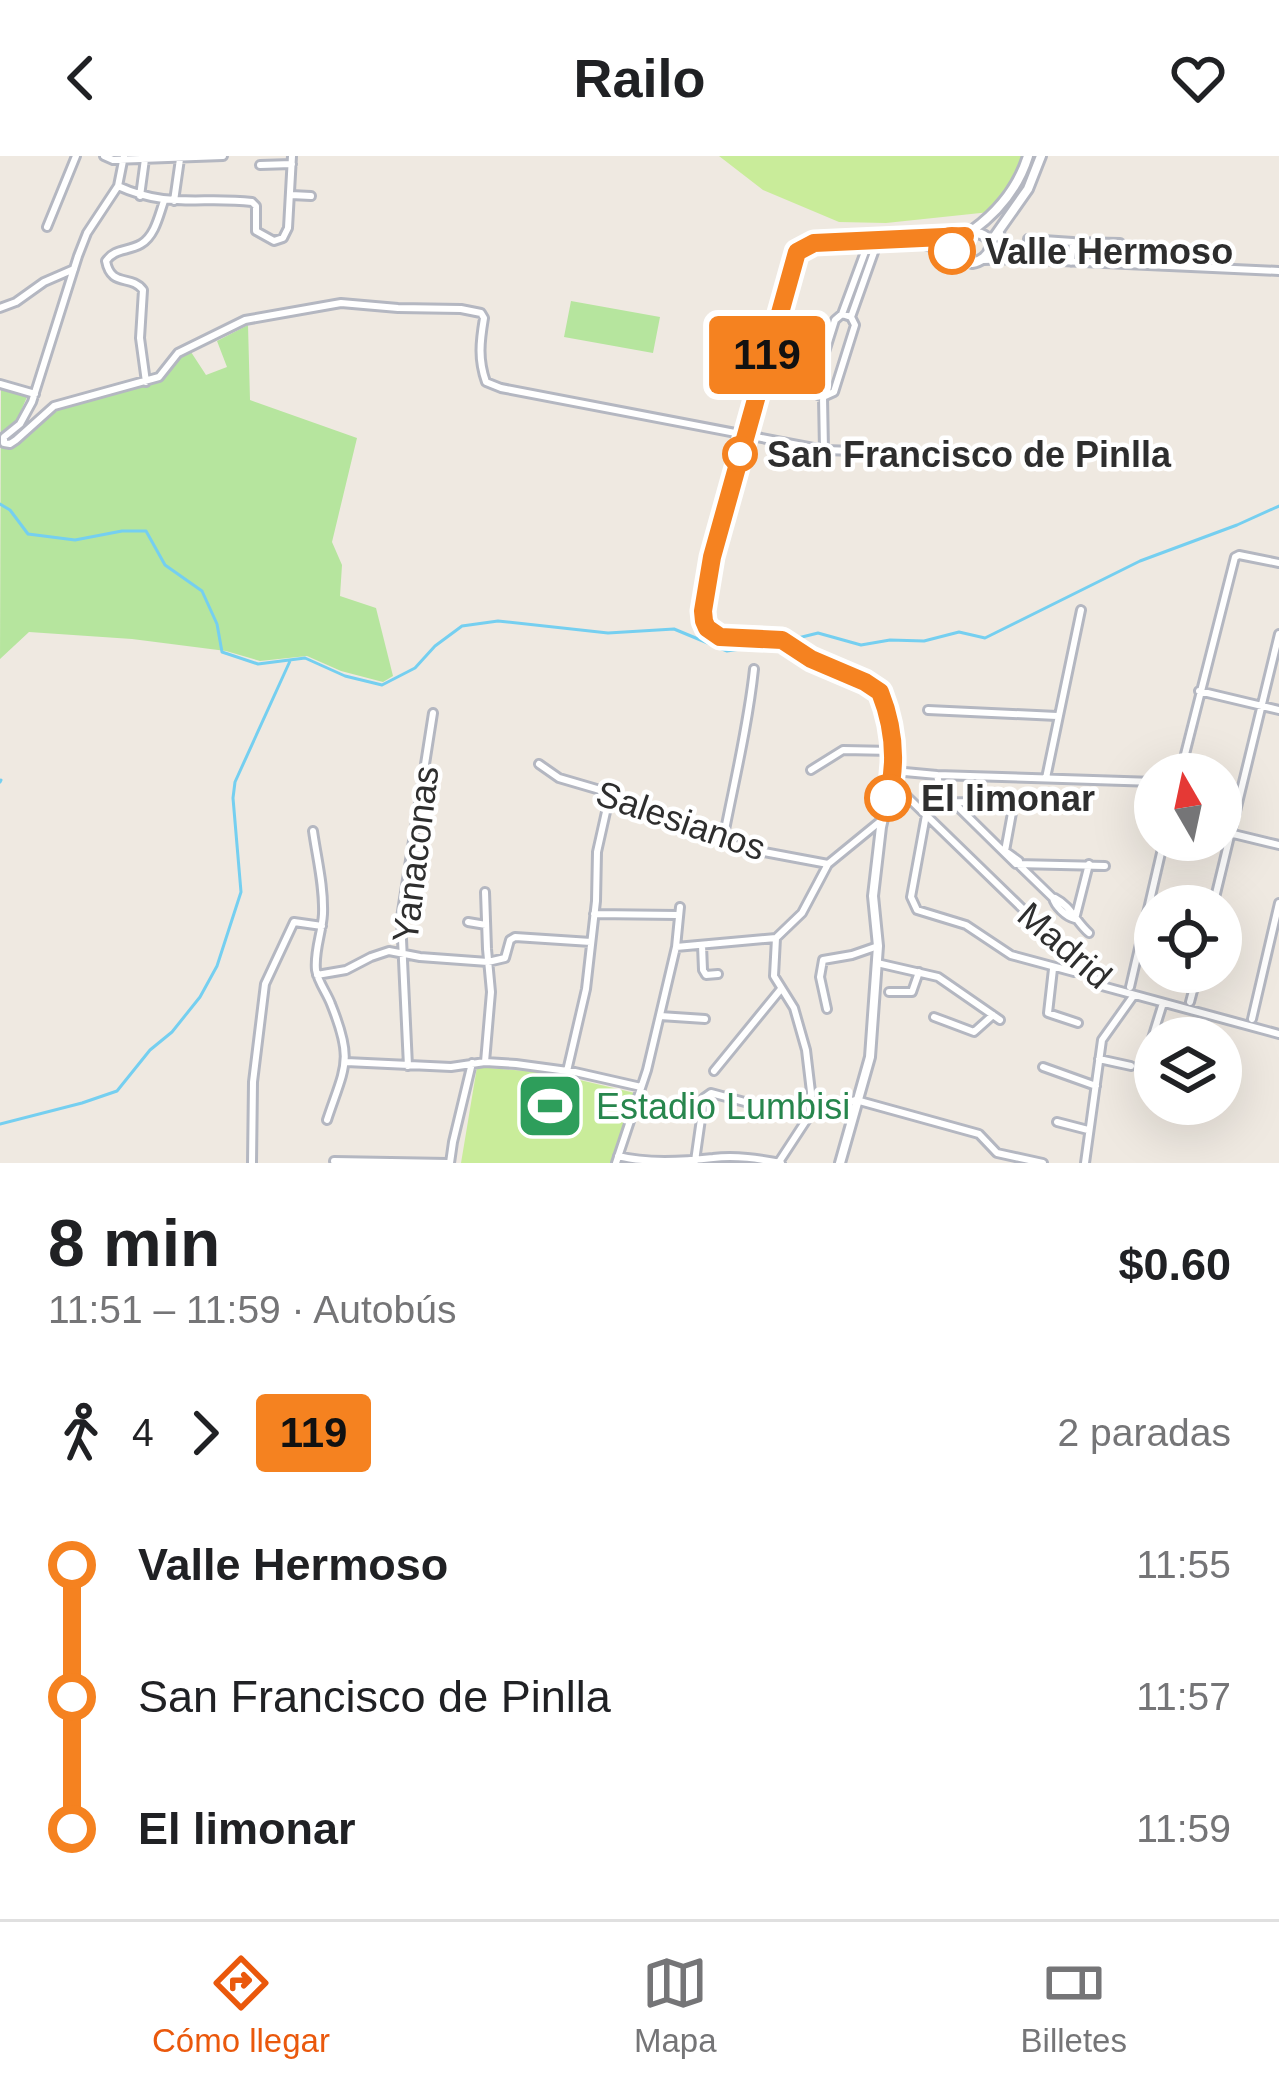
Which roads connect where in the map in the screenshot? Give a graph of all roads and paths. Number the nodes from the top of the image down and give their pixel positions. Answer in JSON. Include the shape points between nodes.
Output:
{"nodes":[{"id":1,"x":76,"y":156,"type":"edge"},
{"id":2,"x":104,"y":156,"type":"edge"},
{"id":3,"x":223,"y":156,"type":"edge"},
{"id":4,"x":1028,"y":156,"type":"edge"},
{"id":5,"x":1040,"y":156,"type":"edge"},
{"id":6,"x":213,"y":157,"type":"edge"},
{"id":7,"x":123,"y":158,"type":"edge"},
{"id":8,"x":180,"y":158,"type":"edge"},
{"id":9,"x":145,"y":159,"type":"junction"},
{"id":10,"x":292,"y":160,"type":"edge"},
{"id":11,"x":260,"y":165,"type":"dead end"},
{"id":12,"x":118,"y":186,"type":"junction"},
{"id":13,"x":291,"y":195,"type":"junction"},
{"id":14,"x":140,"y":196,"type":"junction"},
{"id":15,"x":311,"y":196,"type":"dead end"},
{"id":16,"x":169,"y":201,"type":"junction"},
{"id":17,"x":47,"y":227,"type":"dead end"},
{"id":18,"x":999,"y":230,"type":"junction"},
{"id":19,"x":967,"y":234,"type":"junction"},
{"id":20,"x":1028,"y":239,"type":"dead end"},
{"id":21,"x":891,"y":240,"type":"junction"},
{"id":22,"x":873,"y":241,"type":"junction"},
{"id":23,"x":1072,"y":242,"type":"junction"},
{"id":24,"x":1120,"y":243,"type":"dead end"},
{"id":25,"x":990,"y":246,"type":"junction"},
{"id":26,"x":962,"y":257,"type":"junction"},
{"id":27,"x":1022,"y":259,"type":"junction"},
{"id":28,"x":983,"y":260,"type":"junction"},
{"id":29,"x":1072,"y":262,"type":"junction"},
{"id":30,"x":74,"y":269,"type":"junction"},
{"id":31,"x":1279,"y":271,"type":"edge"},
{"id":32,"x":0,"y":308,"type":"edge"},
{"id":33,"x":847,"y":316,"type":"junction"},
{"id":34,"x":733,"y":341,"type":"dead end"},
{"id":35,"x":769,"y":347,"type":"junction"},
{"id":36,"x":146,"y":382,"type":"junction"},
{"id":37,"x":486,"y":382,"type":"junction"},
{"id":38,"x":0,"y":383,"type":"edge"},
{"id":39,"x":35,"y":394,"type":"junction"},
{"id":40,"x":483,"y":394,"type":"dead end"},
{"id":41,"x":823,"y":397,"type":"junction"},
{"id":42,"x":746,"y":433,"type":"junction"},
{"id":43,"x":824,"y":450,"type":"junction"},
{"id":44,"x":888,"y":452,"type":"dead end"},
{"id":45,"x":1279,"y":563,"type":"edge"},
{"id":46,"x":1081,"y":610,"type":"dead end"},
{"id":47,"x":1279,"y":634,"type":"edge"},
{"id":48,"x":754,"y":669,"type":"dead end"},
{"id":49,"x":1199,"y":692,"type":"junction"},
{"id":50,"x":1263,"y":706,"type":"junction"},
{"id":51,"x":928,"y":710,"type":"dead end"},
{"id":52,"x":1279,"y":710,"type":"edge"},
{"id":53,"x":433,"y":713,"type":"dead end"},
{"id":54,"x":1057,"y":716,"type":"junction"},
{"id":55,"x":893,"y":751,"type":"junction"},
{"id":56,"x":1185,"y":753,"type":"edge"},
{"id":57,"x":539,"y":764,"type":"dead end"},
{"id":58,"x":811,"y":770,"type":"dead end"},
{"id":59,"x":894,"y":771,"type":"junction"},
{"id":60,"x":941,"y":775,"type":"junction"},
{"id":61,"x":1046,"y":778,"type":"junction"},
{"id":62,"x":1134,"y":781,"type":"edge"},
{"id":63,"x":892,"y":782,"type":"junction"},
{"id":64,"x":1242,"y":789,"type":"edge"},
{"id":65,"x":610,"y":794,"type":"junction"},
{"id":66,"x":953,"y":802,"type":"junction"},
{"id":67,"x":1014,"y":802,"type":"junction"},
{"id":68,"x":1028,"y":803,"type":"dead end"},
{"id":69,"x":926,"y":815,"type":"junction"},
{"id":70,"x":883,"y":819,"type":"junction"},
{"id":71,"x":313,"y":831,"type":"dead end"},
{"id":72,"x":1242,"y":836,"type":"edge"},
{"id":73,"x":723,"y":839,"type":"junction"},
{"id":74,"x":1279,"y":844,"type":"edge"},
{"id":75,"x":1005,"y":851,"type":"junction"},
{"id":76,"x":1160,"y":861,"type":"edge"},
{"id":77,"x":828,"y":864,"type":"junction"},
{"id":78,"x":1089,"y":865,"type":"junction"},
{"id":79,"x":1020,"y":866,"type":"junction"},
{"id":80,"x":1105,"y":866,"type":"dead end"},
{"id":81,"x":485,"y":892,"type":"dead end"},
{"id":82,"x":1279,"y":903,"type":"edge"},
{"id":83,"x":594,"y":914,"type":"junction"},
{"id":84,"x":1075,"y":919,"type":"junction"},
{"id":85,"x":468,"y":922,"type":"dead end"},
{"id":86,"x":486,"y":925,"type":"junction"},
{"id":87,"x":322,"y":926,"type":"junction"},
{"id":88,"x":1089,"y":933,"type":"dead end"},
{"id":89,"x":776,"y":938,"type":"junction"},
{"id":90,"x":591,"y":942,"type":"junction"},
{"id":91,"x":702,"y":944,"type":"junction"},
{"id":92,"x":878,"y":946,"type":"junction"},
{"id":93,"x":676,"y":947,"type":"junction"},
{"id":94,"x":403,"y":955,"type":"junction"},
{"id":95,"x":488,"y":962,"type":"junction"},
{"id":96,"x":877,"y":964,"type":"junction"},
{"id":97,"x":1053,"y":969,"type":"junction"},
{"id":98,"x":919,"y":972,"type":"junction"},
{"id":99,"x":1074,"y":972,"type":"dead end"},
{"id":100,"x":718,"y":974,"type":"dead end"},
{"id":101,"x":316,"y":975,"type":"junction"},
{"id":102,"x":781,"y":988,"type":"junction"},
{"id":103,"x":1132,"y":991,"type":"junction"},
{"id":104,"x":889,"y":992,"type":"dead end"},
{"id":105,"x":1192,"y":993,"type":"edge"},
{"id":106,"x":1190,"y":1002,"type":"dead end"},
{"id":107,"x":1163,"y":1003,"type":"junction"},
{"id":108,"x":827,"y":1009,"type":"dead end"},
{"id":109,"x":660,"y":1016,"type":"junction"},
{"id":110,"x":934,"y":1017,"type":"dead end"},
{"id":111,"x":1159,"y":1017,"type":"edge"},
{"id":112,"x":705,"y":1018,"type":"dead end"},
{"id":113,"x":1252,"y":1019,"type":"dead end"},
{"id":114,"x":1078,"y":1023,"type":"dead end"},
{"id":115,"x":1279,"y":1034,"type":"edge"},
{"id":116,"x":1100,"y":1059,"type":"junction"},
{"id":117,"x":346,"y":1062,"type":"junction"},
{"id":118,"x":485,"y":1062,"type":"junction"},
{"id":119,"x":472,"y":1063,"type":"junction"},
{"id":120,"x":408,"y":1066,"type":"junction"},
{"id":121,"x":1131,"y":1066,"type":"dead end"},
{"id":122,"x":1042,"y":1067,"type":"dead end"},
{"id":123,"x":567,"y":1071,"type":"junction"},
{"id":124,"x":714,"y":1071,"type":"dead end"},
{"id":125,"x":1096,"y":1086,"type":"junction"},
{"id":126,"x":641,"y":1088,"type":"junction"},
{"id":127,"x":856,"y":1100,"type":"junction"},
{"id":128,"x":809,"y":1116,"type":"junction"},
{"id":129,"x":327,"y":1120,"type":"dead end"},
{"id":130,"x":1057,"y":1122,"type":"dead end"},
{"id":131,"x":1090,"y":1130,"type":"junction"},
{"id":132,"x":617,"y":1160,"type":"edge"},
{"id":133,"x":694,"y":1161,"type":"edge"},
{"id":134,"x":334,"y":1162,"type":"edge"},
{"id":135,"x":627,"y":1162,"type":"edge"},
{"id":136,"x":252,"y":1163,"type":"edge"},
{"id":137,"x":449,"y":1163,"type":"edge"},
{"id":138,"x":781,"y":1163,"type":"edge"},
{"id":139,"x":840,"y":1163,"type":"edge"},
{"id":140,"x":1043,"y":1163,"type":"edge"},
{"id":141,"x":1085,"y":1163,"type":"edge"}],
"edges":[{"from":1,"to":17,"type":"street"},
{"from":2,"to":7,"type":"street"},
{"from":3,"to":6,"type":"street"},
{"from":4,"to":19,"type":"street","via":[[1006,199]]},
{"from":5,"to":18,"type":"street"},
{"from":6,"to":8,"type":"street"},
{"from":7,"to":9,"type":"street"},
{"from":7,"to":12,"type":"street"},
{"from":8,"to":9,"type":"street"},
{"from":8,"to":16,"type":"street"},
{"from":9,"to":14,"type":"street"},
{"from":10,"to":11,"type":"street"},
{"from":10,"to":13,"type":"street"},
{"from":12,"to":14,"type":"street"},
{"from":12,"to":30,"type":"street"},
{"from":13,"to":15,"type":"street"},
{"from":13,"to":16,"type":"street","via":[[288,228],[274,241],[256,231],[252,202]]},
{"from":14,"to":16,"type":"street"},
{"from":16,"to":36,"type":"street","via":[[145,243],[106,261],[116,278],[143,290]]},
{"from":18,"to":25,"type":"street"},
{"from":18,"to":27,"type":"street"},
{"from":19,"to":21,"type":"street"},
{"from":19,"to":25,"type":"street","via":[[982,234]]},
{"from":19,"to":26,"type":"street"},
{"from":20,"to":23,"type":"street"},
{"from":21,"to":22,"type":"street"},
{"from":21,"to":26,"type":"street"},
{"from":22,"to":33,"type":"street"},
{"from":22,"to":35,"type":"street","via":[[814,243],[797,252]]},
{"from":23,"to":24,"type":"street"},
{"from":23,"to":29,"type":"street"},
{"from":25,"to":27,"type":"street"},
{"from":25,"to":28,"type":"street"},
{"from":26,"to":28,"type":"street"},
{"from":27,"to":28,"type":"street"},
{"from":27,"to":29,"type":"street"},
{"from":29,"to":31,"type":"street"},
{"from":30,"to":32,"type":"street"},
{"from":30,"to":39,"type":"street"},
{"from":33,"to":41,"type":"street","via":[[854,326],[834,392]]},
{"from":33,"to":41,"type":"street","via":[[835,320],[815,384]]},
{"from":34,"to":35,"type":"street"},
{"from":35,"to":42,"type":"street"},
{"from":36,"to":37,"type":"street","via":[[178,352],[245,320],[341,303],[481,314]]},
{"from":36,"to":39,"type":"street","via":[[54,406],[10,444],[5,439]]},
{"from":37,"to":40,"type":"street"},
{"from":37,"to":42,"type":"street"},
{"from":38,"to":39,"type":"street"},
{"from":41,"to":43,"type":"street"},
{"from":42,"to":43,"type":"street"},
{"from":42,"to":55,"type":"street","via":[[712,557],[707,628],[720,637],[785,642],[865,682],[880,692]]},
{"from":43,"to":44,"type":"street"},
{"from":45,"to":49,"type":"street","via":[[1235,557]]},
{"from":46,"to":54,"type":"street"},
{"from":47,"to":50,"type":"street"},
{"from":48,"to":73,"type":"street"},
{"from":49,"to":50,"type":"street"},
{"from":49,"to":56,"type":"street"},
{"from":50,"to":52,"type":"street"},
{"from":50,"to":64,"type":"street"},
{"from":51,"to":54,"type":"street"},
{"from":53,"to":94,"type":"street","name":"Yanaconas","via":[[401,918]]},
{"from":54,"to":61,"type":"street"},
{"from":55,"to":58,"type":"street","via":[[843,750]]},
{"from":55,"to":59,"type":"street"},
{"from":57,"to":65,"type":"street","name":"Salesianos"},
{"from":59,"to":60,"type":"street"},
{"from":59,"to":63,"type":"street"},
{"from":60,"to":61,"type":"street"},
{"from":60,"to":66,"type":"street","via":[[938,788]]},
{"from":61,"to":62,"type":"street"},
{"from":63,"to":69,"type":"street","name":"Madrid"},
{"from":63,"to":70,"type":"street"},
{"from":65,"to":73,"type":"street","name":"Salesianos"},
{"from":65,"to":83,"type":"street"},
{"from":66,"to":67,"type":"street"},
{"from":66,"to":75,"type":"street"},
{"from":67,"to":68,"type":"street"},
{"from":67,"to":75,"type":"street"},
{"from":69,"to":97,"type":"street","via":[[910,896],[916,910],[966,925],[1012,956]]},
{"from":69,"to":103,"type":"street","name":"Madrid","via":[[1097,982]]},
{"from":70,"to":77,"type":"street"},
{"from":70,"to":92,"type":"street","via":[[873,896]]},
{"from":71,"to":87,"type":"street"},
{"from":72,"to":74,"type":"street"},
{"from":73,"to":77,"type":"street","name":"Salesianos"},
{"from":75,"to":79,"type":"street"},
{"from":76,"to":103,"type":"street"},
{"from":77,"to":89,"type":"street","via":[[802,913]]},
{"from":78,"to":79,"type":"street"},
{"from":78,"to":80,"type":"street"},
{"from":78,"to":84,"type":"street"},
{"from":79,"to":84,"type":"street"},
{"from":81,"to":86,"type":"street"},
{"from":82,"to":113,"type":"street"},
{"from":83,"to":90,"type":"street"},
{"from":83,"to":93,"type":"street","via":[[678,911]]},
{"from":84,"to":88,"type":"street"},
{"from":85,"to":86,"type":"street"},
{"from":86,"to":95,"type":"street"},
{"from":87,"to":101,"type":"street"},
{"from":87,"to":136,"type":"street","via":[[294,922],[265,984]]},
{"from":89,"to":91,"type":"street"},
{"from":89,"to":102,"type":"street"},
{"from":90,"to":95,"type":"street","via":[[515,937],[505,958]]},
{"from":90,"to":123,"type":"street"},
{"from":91,"to":93,"type":"street"},
{"from":91,"to":100,"type":"street","via":[[703,970]]},
{"from":92,"to":96,"type":"street"},
{"from":92,"to":108,"type":"street","via":[[823,960]]},
{"from":93,"to":109,"type":"street"},
{"from":94,"to":95,"type":"street"},
{"from":94,"to":101,"type":"street","via":[[379,953]]},
{"from":94,"to":120,"type":"street","name":"Yanaconas"},
{"from":95,"to":118,"type":"street"},
{"from":96,"to":98,"type":"street"},
{"from":96,"to":127,"type":"street","via":[[870,1058]]},
{"from":97,"to":99,"type":"street"},
{"from":97,"to":114,"type":"street","via":[[1048,1013]]},
{"from":98,"to":104,"type":"street","via":[[912,992]]},
{"from":98,"to":110,"type":"street","via":[[996,1017],[974,1033]]},
{"from":101,"to":117,"type":"street"},
{"from":102,"to":124,"type":"street"},
{"from":102,"to":128,"type":"street","via":[[806,1050]]},
{"from":103,"to":107,"type":"street","name":"Madrid"},
{"from":103,"to":116,"type":"street","via":[[1104,1035]]},
{"from":105,"to":106,"type":"street"},
{"from":107,"to":111,"type":"street"},
{"from":107,"to":115,"type":"street","name":"Madrid"},
{"from":109,"to":112,"type":"street"},
{"from":109,"to":126,"type":"street"},
{"from":116,"to":121,"type":"street"},
{"from":116,"to":125,"type":"street"},
{"from":117,"to":120,"type":"street"},
{"from":117,"to":129,"type":"street"},
{"from":118,"to":119,"type":"street"},
{"from":118,"to":123,"type":"street"},
{"from":119,"to":120,"type":"street"},
{"from":119,"to":137,"type":"street"},
{"from":122,"to":125,"type":"street"},
{"from":123,"to":126,"type":"street"},
{"from":125,"to":131,"type":"street"},
{"from":126,"to":132,"type":"street"},
{"from":127,"to":128,"type":"street"},
{"from":127,"to":139,"type":"street"},
{"from":127,"to":140,"type":"street","via":[[979,1134],[997,1153]]},
{"from":128,"to":133,"type":"street","via":[[706,1095]]},
{"from":128,"to":138,"type":"street"},
{"from":130,"to":131,"type":"street"},
{"from":131,"to":141,"type":"street"},
{"from":132,"to":135,"type":"street"},
{"from":133,"to":135,"type":"street"},
{"from":133,"to":138,"type":"street"},
{"from":134,"to":137,"type":"street"}]}
